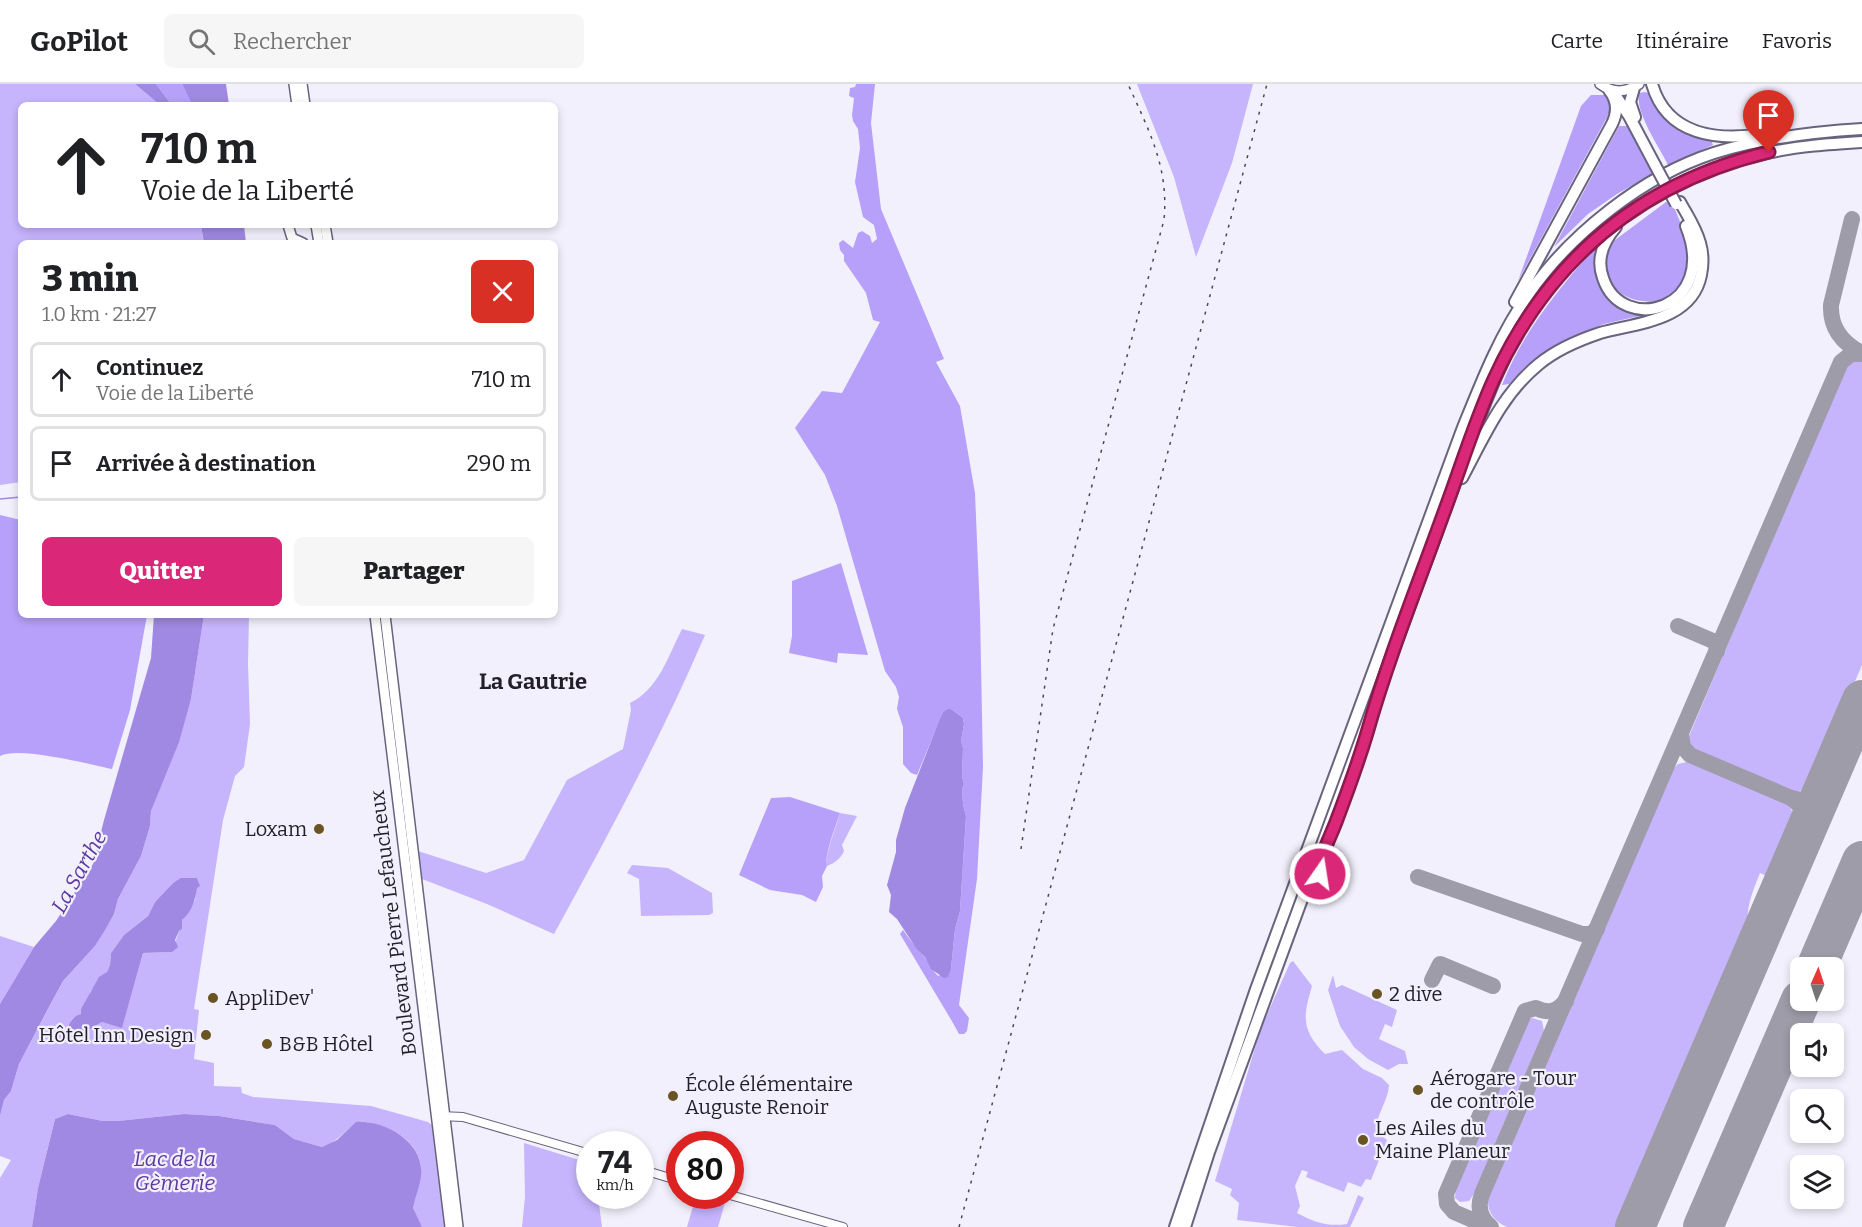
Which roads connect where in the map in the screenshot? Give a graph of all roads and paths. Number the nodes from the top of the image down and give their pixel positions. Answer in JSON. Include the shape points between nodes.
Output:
{"nodes":[{"id":1,"x":294,"y":84,"type":"edge"},
{"id":2,"x":302,"y":84,"type":"edge"},
{"id":3,"x":1652,"y":84,"type":"edge"},
{"id":4,"x":1636,"y":86,"type":"edge"},
{"id":5,"x":1605,"y":87,"type":"edge"},
{"id":6,"x":297,"y":102,"type":"edge"},
{"id":7,"x":305,"y":102,"type":"edge"},
{"id":8,"x":1859,"y":129,"type":"edge"},
{"id":9,"x":1862,"y":142,"type":"edge"},
{"id":10,"x":1657,"y":163,"type":"junction"},
{"id":11,"x":1678,"y":203,"type":"junction"},
{"id":12,"x":1632,"y":212,"type":"junction"},
{"id":13,"x":289,"y":228,"type":"edge"},
{"id":14,"x":296,"y":240,"type":"edge"},
{"id":15,"x":1462,"y":430,"type":"junction"},
{"id":16,"x":1444,"y":513,"type":"junction"},
{"id":17,"x":375,"y":618,"type":"edge"},
{"id":18,"x":384,"y":618,"type":"edge"},
{"id":19,"x":1381,"y":685,"type":"junction"},
{"id":20,"x":1323,"y":879,"type":"dead end"},
{"id":21,"x":1290,"y":951,"type":"dead end"},
{"id":22,"x":1257,"y":1023,"type":"junction"},
{"id":23,"x":440,"y":1116,"type":"junction"},
{"id":24,"x":576,"y":1150,"type":"edge"},
{"id":25,"x":744,"y":1200,"type":"edge"},
{"id":26,"x":450,"y":1227,"type":"edge"},
{"id":27,"x":458,"y":1227,"type":"edge"},
{"id":28,"x":843,"y":1227,"type":"edge"},
{"id":29,"x":1175,"y":1227,"type":"edge"},
{"id":30,"x":1185,"y":1227,"type":"edge"}],
"edges":[{"from":1,"to":6,"type":"main road"},
{"from":2,"to":7,"type":"main road"},
{"from":3,"to":8,"type":"highway","via":[[1670,114],[1709,136]]},
{"from":4,"to":5,"type":"main road","via":[[1618,91]]},
{"from":4,"to":10,"type":"highway","via":[[1630,97],[1631,107]]},
{"from":5,"to":10,"type":"highway","via":[[1629,116]]},
{"from":5,"to":15,"type":"highway","via":[[1616,102],[1614,119],[1499,334],[1475,386]]},
{"from":8,"to":15,"type":"highway","via":[[1790,136],[1712,154],[1640,190],[1599,219],[1557,258],[1527,296],[1493,356]]},
{"from":9,"to":12,"type":"highway","via":[[1801,147],[1751,157],[1677,184]]},
{"from":10,"to":11,"type":"highway","bridge":true},
{"from":11,"to":12,"type":"highway","via":[[1691,240],[1692,273],[1679,296],[1651,309],[1617,299],[1604,284],[1600,271],[1606,240]]},
{"from":11,"to":16,"type":"highway","via":[[1695,230],[1702,253],[1700,279],[1692,295],[1671,313],[1586,338],[1540,364],[1496,413]]},
{"from":12,"to":16,"type":"highway","via":[[1589,244],[1550,285],[1511,345],[1493,381]]},
{"from":13,"to":14,"type":"main road"},
{"from":15,"to":29,"type":"highway","via":[[1255,992]]},
{"from":16,"to":19,"type":"highway"},
{"from":17,"to":23,"type":"main road","name":"Boulevard Pierre Lefaucheux"},
{"from":18,"to":23,"type":"main road","name":"Boulevard Pierre Lefaucheux"},
{"from":19,"to":20,"type":"highway","via":[[1359,760],[1323,856]]},
{"from":19,"to":22,"type":"highway"},
{"from":21,"to":22,"type":"highway"},
{"from":22,"to":30,"type":"highway"},
{"from":23,"to":24,"type":"street","via":[[464,1117]]},
{"from":23,"to":26,"type":"main road","name":"Boulevard Pierre Lefaucheux"},
{"from":23,"to":27,"type":"main road","name":"Boulevard Pierre Lefaucheux"},
{"from":25,"to":28,"type":"street"}]}
